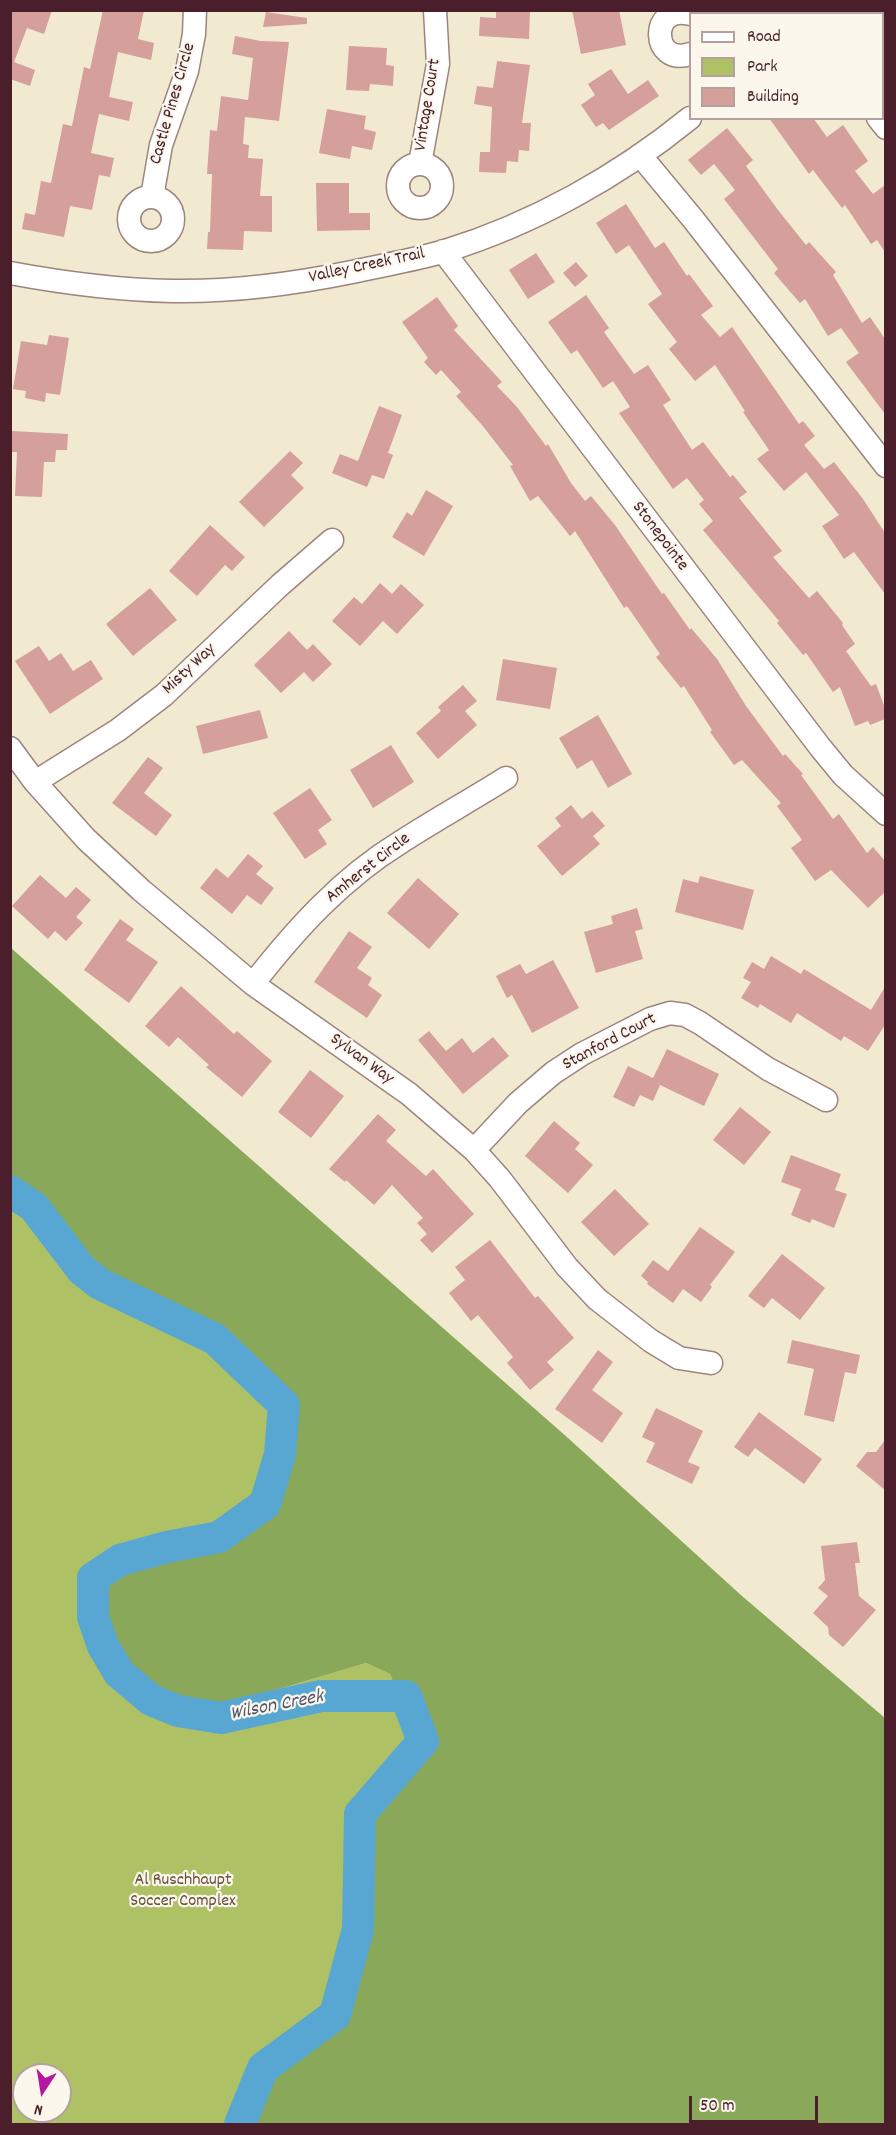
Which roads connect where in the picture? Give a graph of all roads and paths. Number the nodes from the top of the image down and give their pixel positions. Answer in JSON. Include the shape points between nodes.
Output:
{"nodes":[{"id":1,"x":195,"y":10,"type":"edge"},
{"id":2,"x":435,"y":10,"type":"edge"},
{"id":3,"x":682,"y":13,"type":"edge"},
{"id":4,"x":689,"y":54,"type":"edge"},
{"id":5,"x":689,"y":119,"type":"edge"},
{"id":6,"x":640,"y":155,"type":"junction"},
{"id":7,"x":420,"y":164,"type":"dead end"},
{"id":8,"x":152,"y":197,"type":"dead end"},
{"id":9,"x":443,"y":251,"type":"junction"},
{"id":10,"x":10,"y":273,"type":"edge"},
{"id":11,"x":885,"y":466,"type":"edge"},
{"id":12,"x":332,"y":540,"type":"dead end"},
{"id":13,"x":10,"y":748,"type":"edge"},
{"id":14,"x":506,"y":778,"type":"dead end"},
{"id":15,"x":35,"y":783,"type":"junction"},
{"id":16,"x":885,"y":814,"type":"edge"},
{"id":17,"x":253,"y":984,"type":"junction"},
{"id":18,"x":826,"y":1100,"type":"dead end"},
{"id":19,"x":474,"y":1150,"type":"junction"},
{"id":20,"x":711,"y":1363,"type":"dead end"}],
"edges":[{"from":1,"to":8,"type":"street","name":"Castle Pines Circle","via":[[187,71],[160,151]]},
{"from":2,"to":7,"type":"street","name":"Vintage Court","via":[[438,64]]},
{"from":3,"to":4,"type":"street","via":[[663,23],[660,40],[672,54]]},
{"from":5,"to":6,"type":"street","name":"Valley Creek Trail"},
{"from":6,"to":9,"type":"street","name":"Valley Creek Trail","via":[[556,204],[490,235]]},
{"from":6,"to":11,"type":"street"},
{"from":9,"to":10,"type":"street","name":"Valley Creek Trail","via":[[327,277],[224,290],[113,288]]},
{"from":9,"to":16,"type":"street","name":"Stonepointe","via":[[820,747]]},
{"from":12,"to":15,"type":"street","name":"Misty Way","via":[[164,695]]},
{"from":13,"to":15,"type":"street","name":"Sylvan Way"},
{"from":14,"to":17,"type":"street","name":"Amherst Circle","via":[[400,842],[360,872],[297,930]]},
{"from":15,"to":17,"type":"street","name":"Sylvan Way","via":[[86,839],[141,890]]},
{"from":17,"to":19,"type":"street","name":"Sylvan Way","via":[[409,1094]]},
{"from":18,"to":19,"type":"street","name":"Stanford Court","via":[[768,1069],[685,1014],[670,1013],[640,1024],[552,1073]]},
{"from":19,"to":20,"type":"street","name":"Sylvan Way","via":[[567,1268],[597,1299],[679,1358]]}]}
